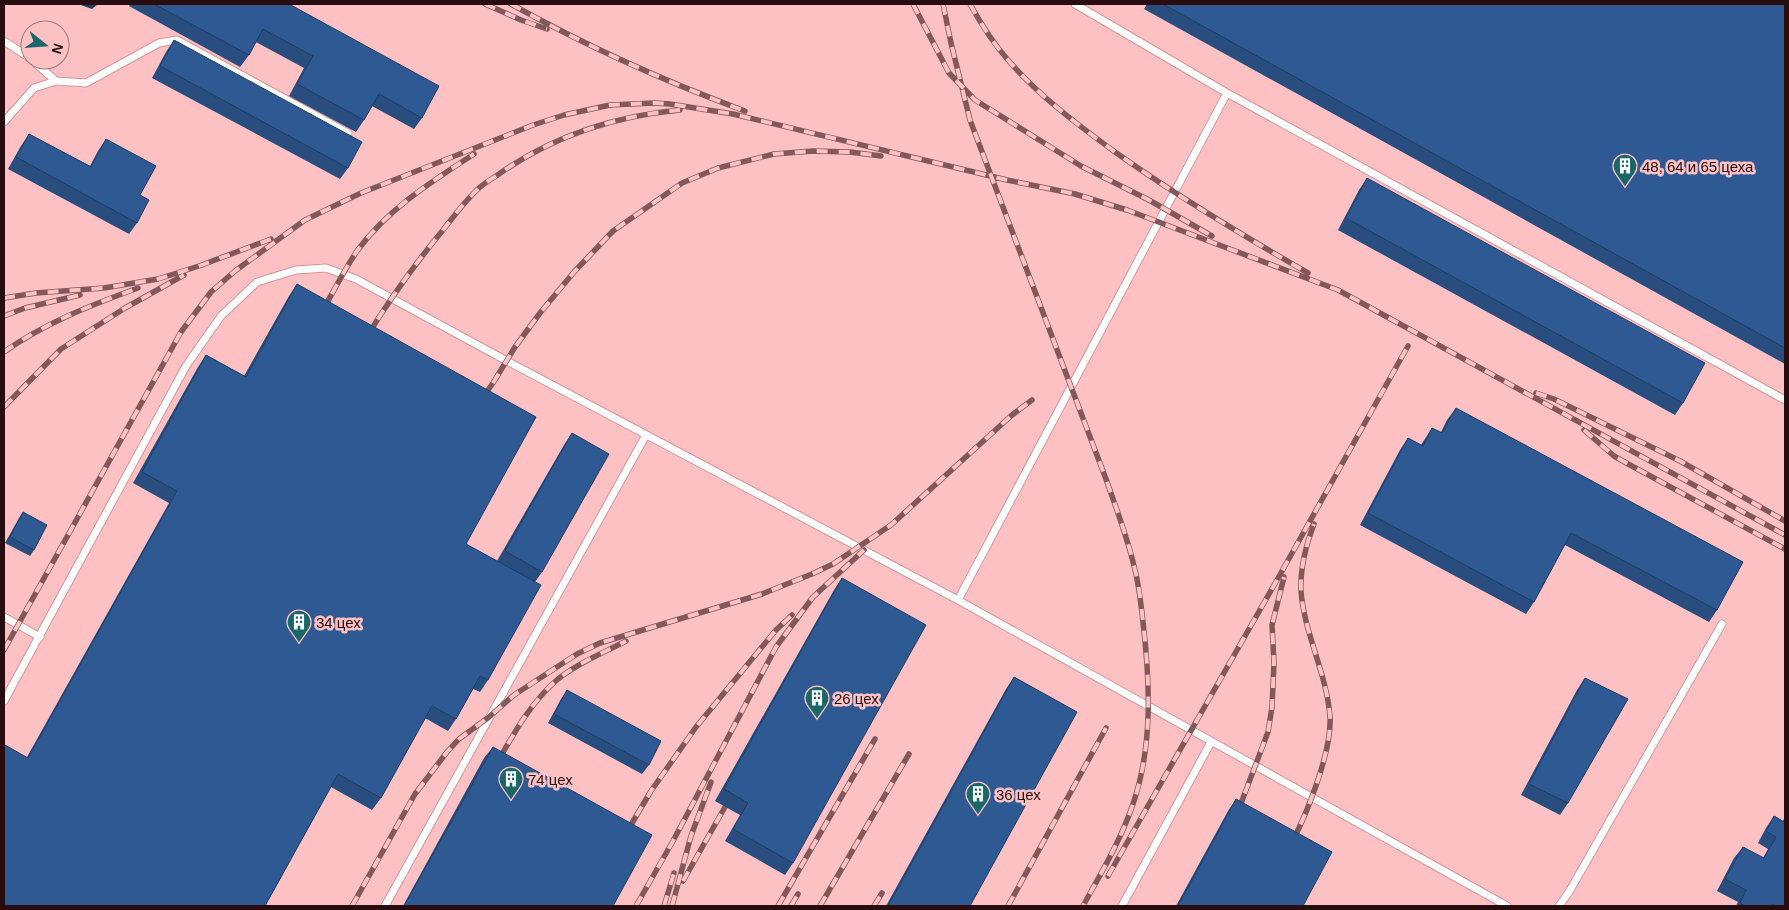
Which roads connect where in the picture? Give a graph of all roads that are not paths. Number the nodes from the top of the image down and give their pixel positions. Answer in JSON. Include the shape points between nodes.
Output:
{"nodes":[{"id":1,"x":1075,"y":4,"type":"edge"},
{"id":2,"x":4,"y":40,"type":"edge"},
{"id":3,"x":20,"y":51,"type":"edge"},
{"id":4,"x":44,"y":70,"type":"edge"},
{"id":5,"x":56,"y":80,"type":"junction"},
{"id":6,"x":1227,"y":93,"type":"junction"},
{"id":7,"x":4,"y":122,"type":"edge"},
{"id":8,"x":348,"y":133,"type":"edge"},
{"id":9,"x":1785,"y":400,"type":"edge"},
{"id":10,"x":646,"y":435,"type":"junction"},
{"id":11,"x":958,"y":600,"type":"junction"},
{"id":12,"x":4,"y":617,"type":"edge"},
{"id":13,"x":1722,"y":624,"type":"dead end"},
{"id":14,"x":40,"y":637,"type":"junction"},
{"id":15,"x":4,"y":701,"type":"edge"},
{"id":16,"x":1211,"y":742,"type":"junction"},
{"id":17,"x":385,"y":906,"type":"edge"},
{"id":18,"x":1122,"y":906,"type":"edge"},
{"id":19,"x":1507,"y":906,"type":"edge"},
{"id":20,"x":1559,"y":906,"type":"edge"}],
"edges":[{"from":1,"to":6,"type":"lane"},
{"from":2,"to":3,"type":"lane"},
{"from":4,"to":5,"type":"lane"},
{"from":5,"to":7,"type":"lane","via":[[34,88]]},
{"from":5,"to":8,"type":"lane","via":[[86,83],[159,43],[177,40]]},
{"from":6,"to":9,"type":"lane"},
{"from":6,"to":11,"type":"lane"},
{"from":10,"to":11,"type":"lane"},
{"from":10,"to":14,"type":"lane","via":[[344,274],[326,268],[296,270],[257,282],[220,316],[186,366]]},
{"from":10,"to":17,"type":"lane"},
{"from":11,"to":16,"type":"lane"},
{"from":12,"to":14,"type":"lane"},
{"from":13,"to":20,"type":"lane"},
{"from":14,"to":15,"type":"lane"},
{"from":16,"to":18,"type":"lane"},
{"from":16,"to":19,"type":"lane"}]}
